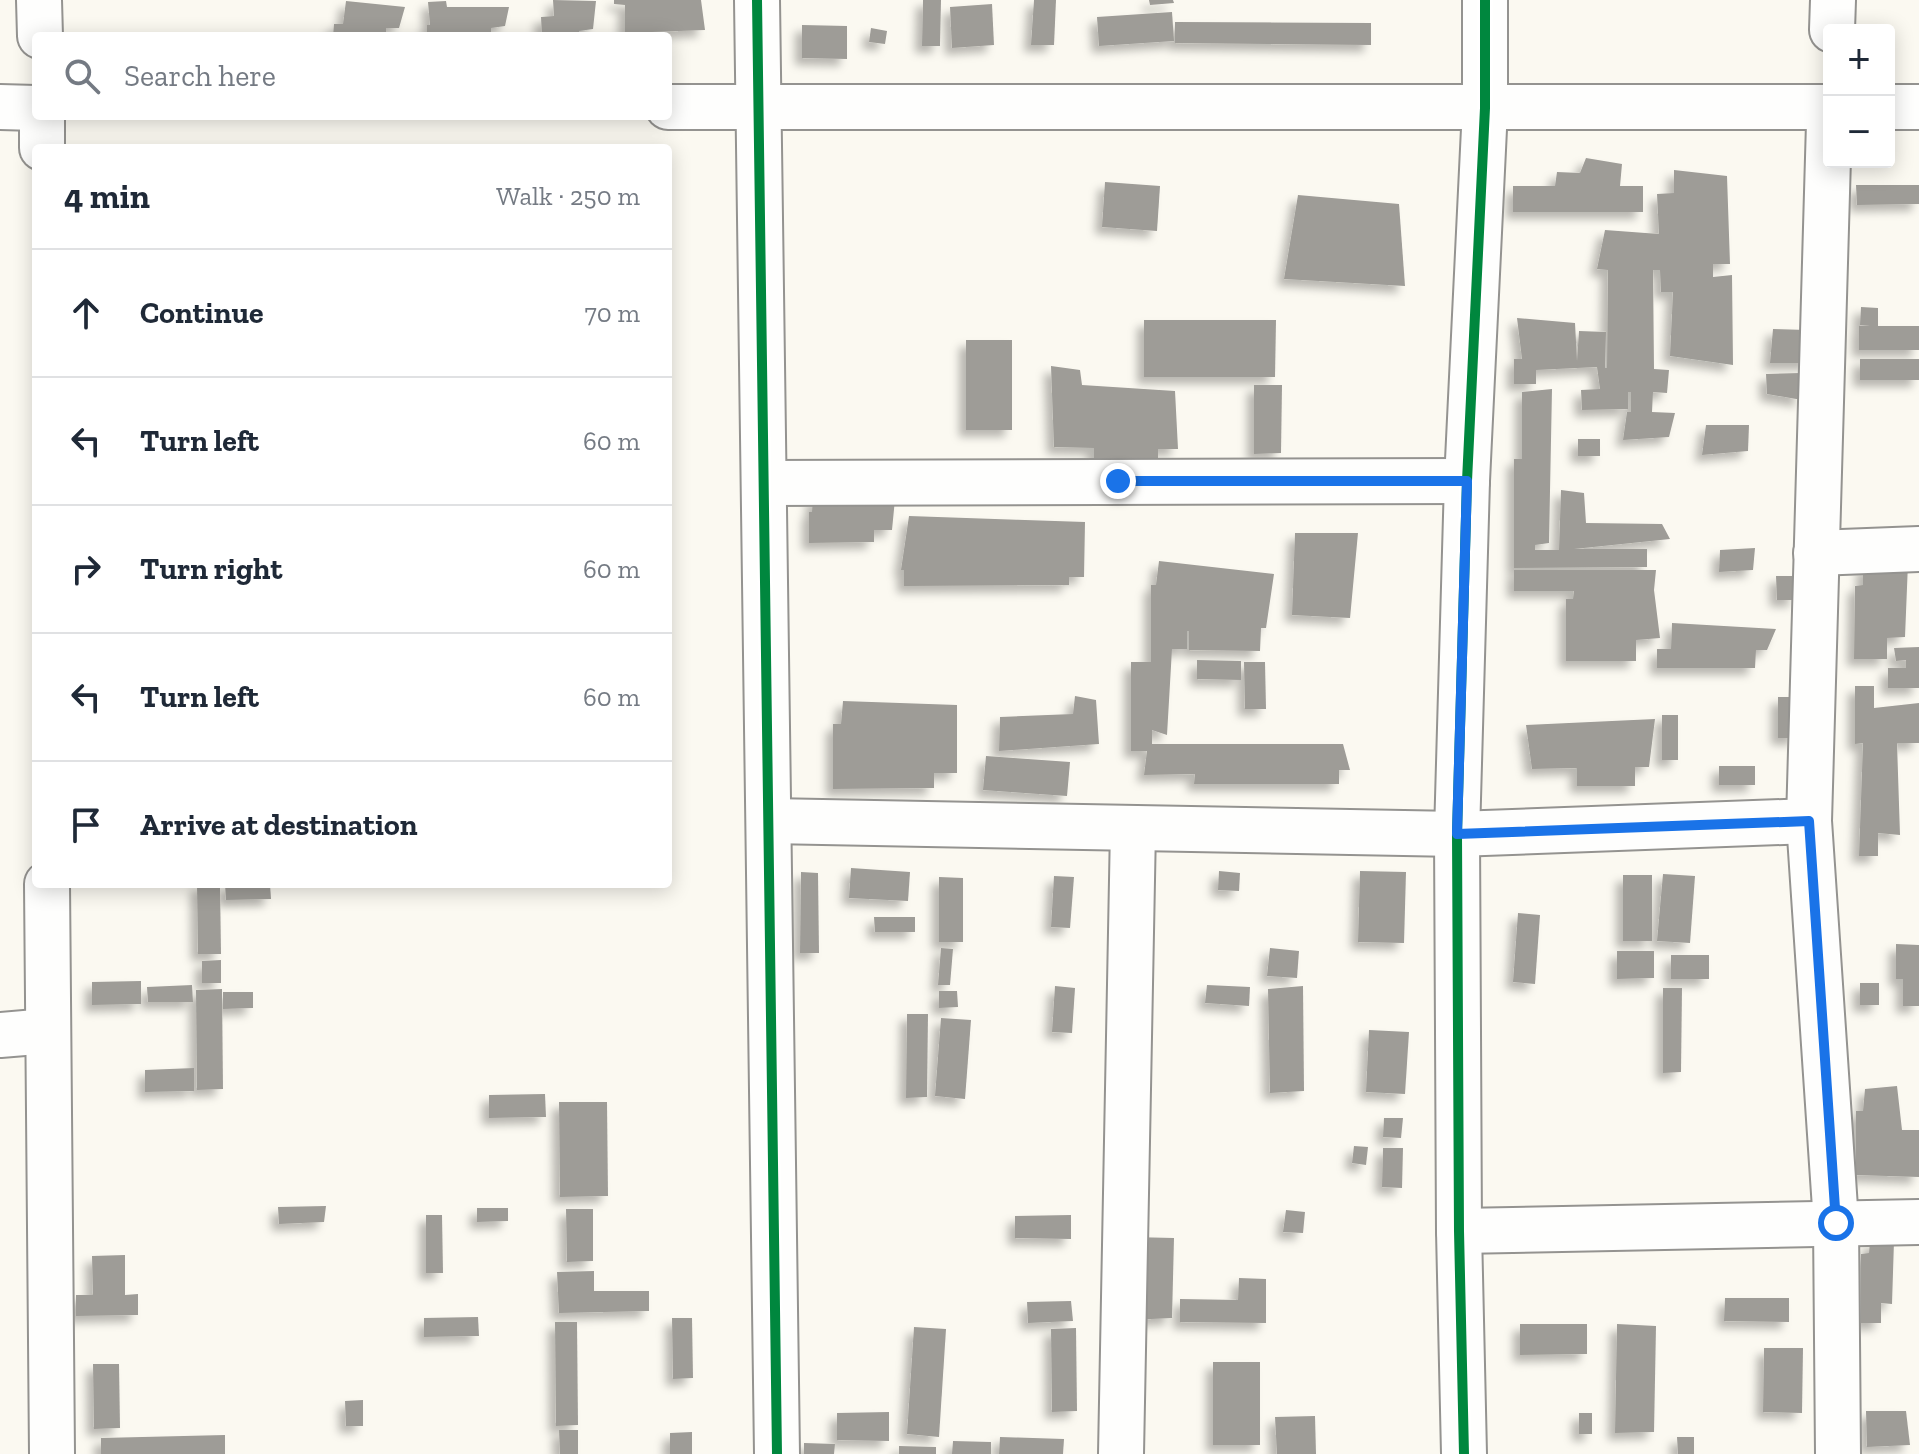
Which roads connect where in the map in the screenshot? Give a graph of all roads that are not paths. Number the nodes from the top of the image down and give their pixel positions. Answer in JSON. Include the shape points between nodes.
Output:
{"nodes":[{"id":1,"x":39,"y":0,"type":"edge"},
{"id":2,"x":757,"y":0,"type":"edge"},
{"id":3,"x":1485,"y":0,"type":"edge"},
{"id":4,"x":1833,"y":0,"type":"edge"},
{"id":5,"x":1832,"y":24,"type":"edge"},
{"id":6,"x":40,"y":32,"type":"edge"},
{"id":7,"x":0,"y":107,"type":"edge"},
{"id":8,"x":672,"y":107,"type":"edge"},
{"id":9,"x":759,"y":107,"type":"junction"},
{"id":10,"x":1823,"y":107,"type":"edge"},
{"id":11,"x":1895,"y":107,"type":"edge"},
{"id":12,"x":1919,"y":107,"type":"edge"},
{"id":13,"x":32,"y":108,"type":"edge"},
{"id":14,"x":1485,"y":108,"type":"junction"},
{"id":15,"x":42,"y":120,"type":"edge"},
{"id":16,"x":42,"y":144,"type":"edge"},
{"id":17,"x":1828,"y":168,"type":"edge"},
{"id":18,"x":1467,"y":481,"type":"junction"},
{"id":19,"x":764,"y":483,"type":"junction"},
{"id":20,"x":1919,"y":549,"type":"edge"},
{"id":21,"x":1816,"y":553,"type":"junction"},
{"id":22,"x":770,"y":821,"type":"junction"},
{"id":23,"x":1809,"y":821,"type":"junction"},
{"id":24,"x":1133,"y":828,"type":"junction"},
{"id":25,"x":1457,"y":834,"type":"junction"},
{"id":26,"x":47,"y":888,"type":"edge"},
{"id":27,"x":48,"y":1031,"type":"junction"},
{"id":28,"x":0,"y":1035,"type":"edge"},
{"id":29,"x":1919,"y":1222,"type":"edge"},
{"id":30,"x":1836,"y":1223,"type":"junction"},
{"id":31,"x":1459,"y":1231,"type":"junction"},
{"id":32,"x":52,"y":1454,"type":"edge"},
{"id":33,"x":777,"y":1454,"type":"edge"},
{"id":34,"x":1121,"y":1454,"type":"edge"},
{"id":35,"x":1464,"y":1454,"type":"edge"},
{"id":36,"x":1838,"y":1454,"type":"edge"}],
"edges":[{"from":1,"to":6,"type":"street"},
{"from":2,"to":9,"type":"street"},
{"from":3,"to":14,"type":"street"},
{"from":4,"to":5,"type":"street"},
{"from":7,"to":13,"type":"street"},
{"from":8,"to":9,"type":"street"},
{"from":9,"to":14,"type":"street"},
{"from":9,"to":19,"type":"street"},
{"from":10,"to":14,"type":"street"},
{"from":11,"to":12,"type":"street"},
{"from":14,"to":18,"type":"street"},
{"from":15,"to":16,"type":"street"},
{"from":17,"to":21,"type":"street"},
{"from":18,"to":19,"type":"street"},
{"from":18,"to":25,"type":"street"},
{"from":19,"to":22,"type":"street"},
{"from":20,"to":21,"type":"street"},
{"from":21,"to":23,"type":"street"},
{"from":22,"to":24,"type":"street"},
{"from":22,"to":33,"type":"street"},
{"from":23,"to":25,"type":"street"},
{"from":23,"to":30,"type":"street"},
{"from":24,"to":25,"type":"street"},
{"from":24,"to":34,"type":"street"},
{"from":25,"to":31,"type":"street"},
{"from":26,"to":27,"type":"street"},
{"from":27,"to":28,"type":"street"},
{"from":27,"to":32,"type":"street"},
{"from":29,"to":30,"type":"street"},
{"from":30,"to":31,"type":"street"},
{"from":30,"to":36,"type":"street"},
{"from":31,"to":35,"type":"street"}]}
